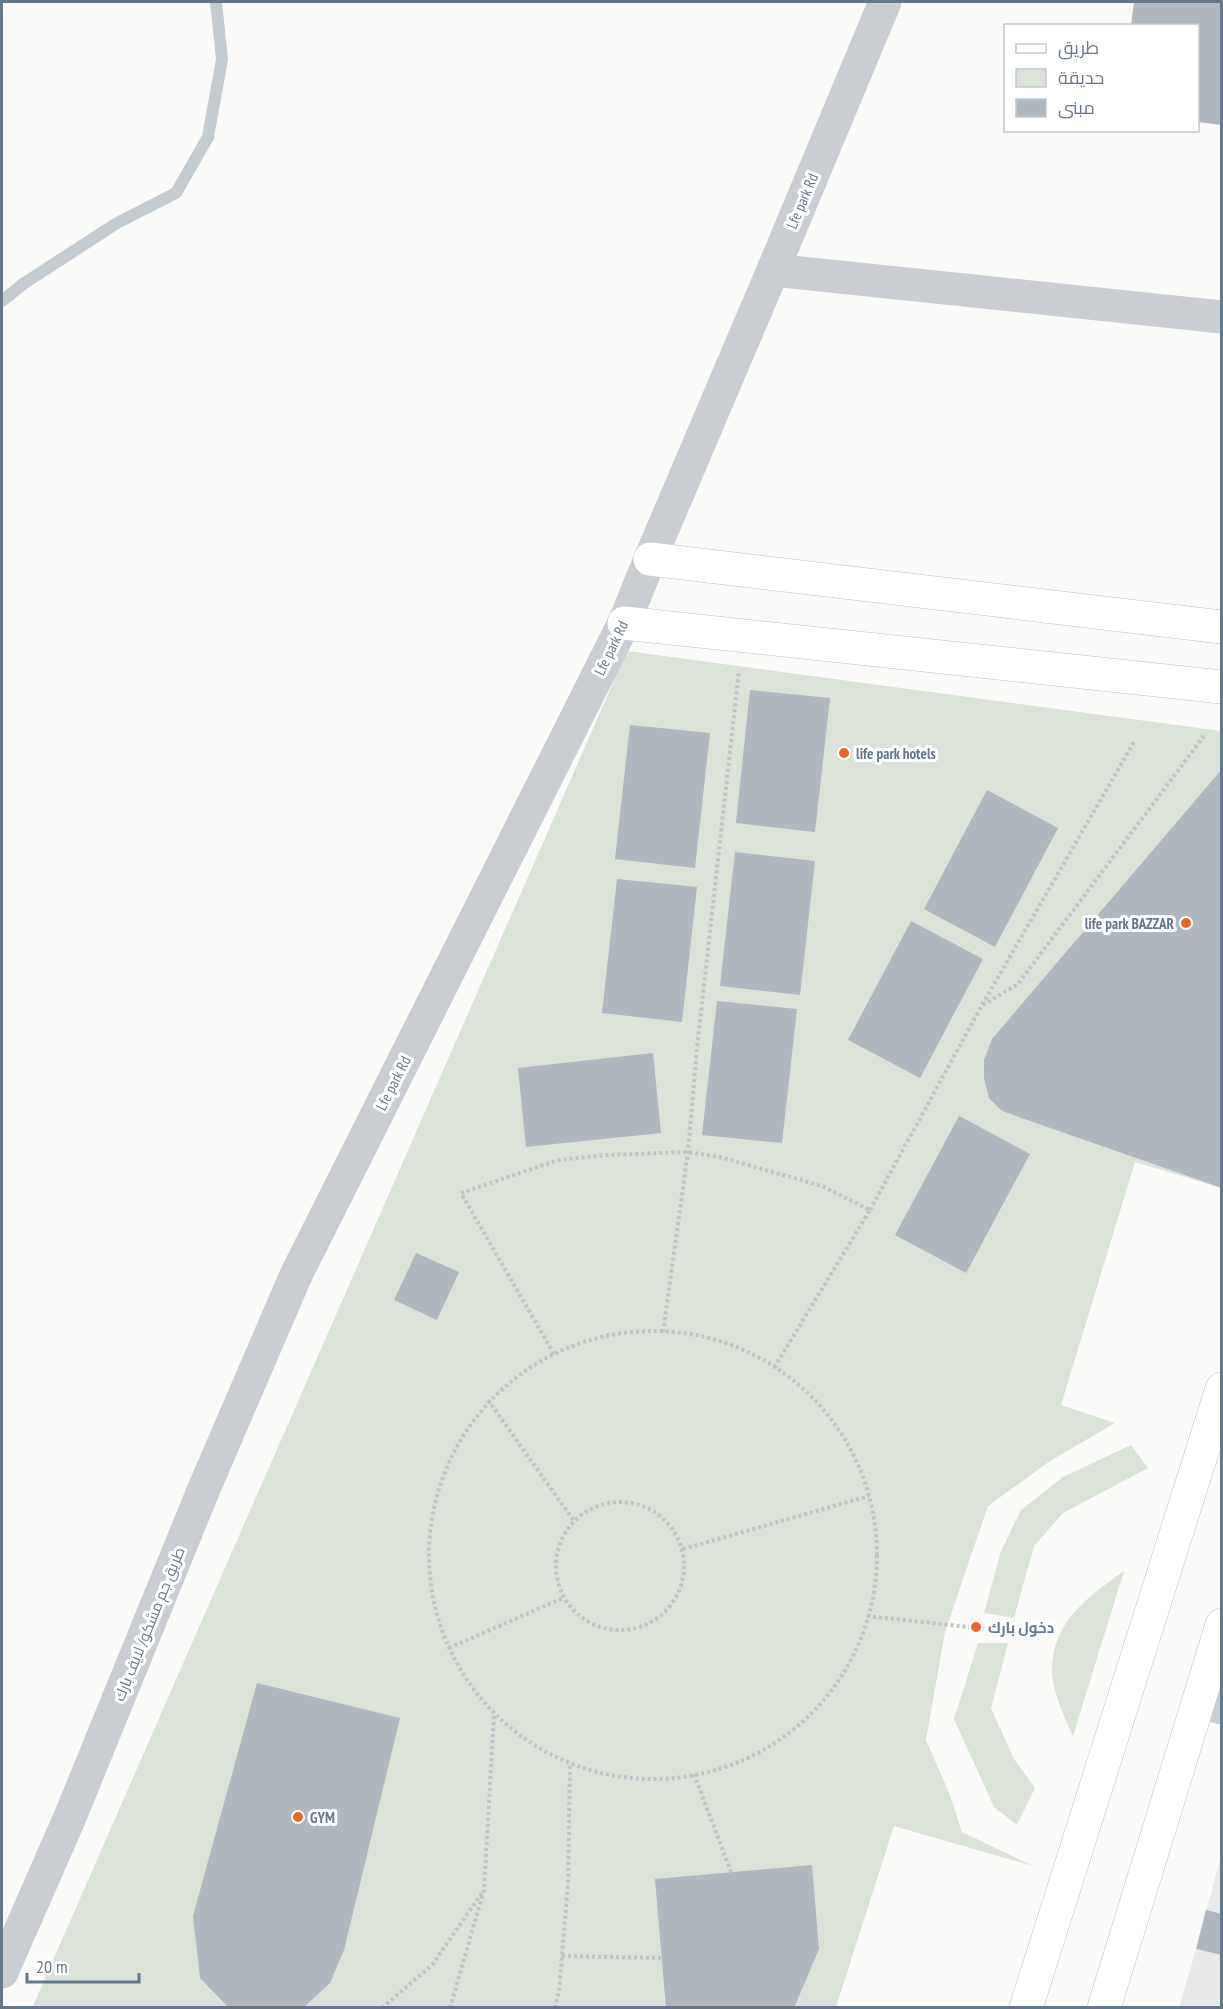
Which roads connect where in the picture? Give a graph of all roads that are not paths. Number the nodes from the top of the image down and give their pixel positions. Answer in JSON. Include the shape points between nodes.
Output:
{"nodes":[{"id":1,"x":885,"y":2,"type":"edge"},
{"id":2,"x":773,"y":270,"type":"junction"},
{"id":3,"x":1221,"y":317,"type":"edge"},
{"id":4,"x":650,"y":559,"type":"junction"},
{"id":5,"x":624,"y":623,"type":"junction"},
{"id":6,"x":1221,"y":627,"type":"edge"},
{"id":7,"x":1221,"y":687,"type":"edge"},
{"id":8,"x":296,"y":1275,"type":"joint"},
{"id":9,"x":1221,"y":1389,"type":"edge"},
{"id":10,"x":1221,"y":1624,"type":"edge"},
{"id":11,"x":1210,"y":1705,"type":"edge"},
{"id":12,"x":2,"y":1971,"type":"edge"},
{"id":13,"x":1026,"y":2007,"type":"edge"},
{"id":14,"x":1104,"y":2007,"type":"edge"}],
"edges":[{"from":1,"to":2,"type":"street","name":"Lfe park Rd"},
{"from":2,"to":3,"type":"street"},
{"from":2,"to":4,"type":"street","name":"Lfe park Rd"},
{"from":4,"to":5,"type":"street","name":"Lfe park Rd"},
{"from":4,"to":6,"type":"main road"},
{"from":5,"to":7,"type":"main road"},
{"from":5,"to":8,"type":"street","name":"Lfe park Rd"},
{"from":8,"to":12,"type":"street","name":"طريق جم مشكو/ لايف بارك"},
{"from":9,"to":13,"type":"main road"},
{"from":10,"to":11,"type":"main road"},
{"from":11,"to":14,"type":"main road"}]}
